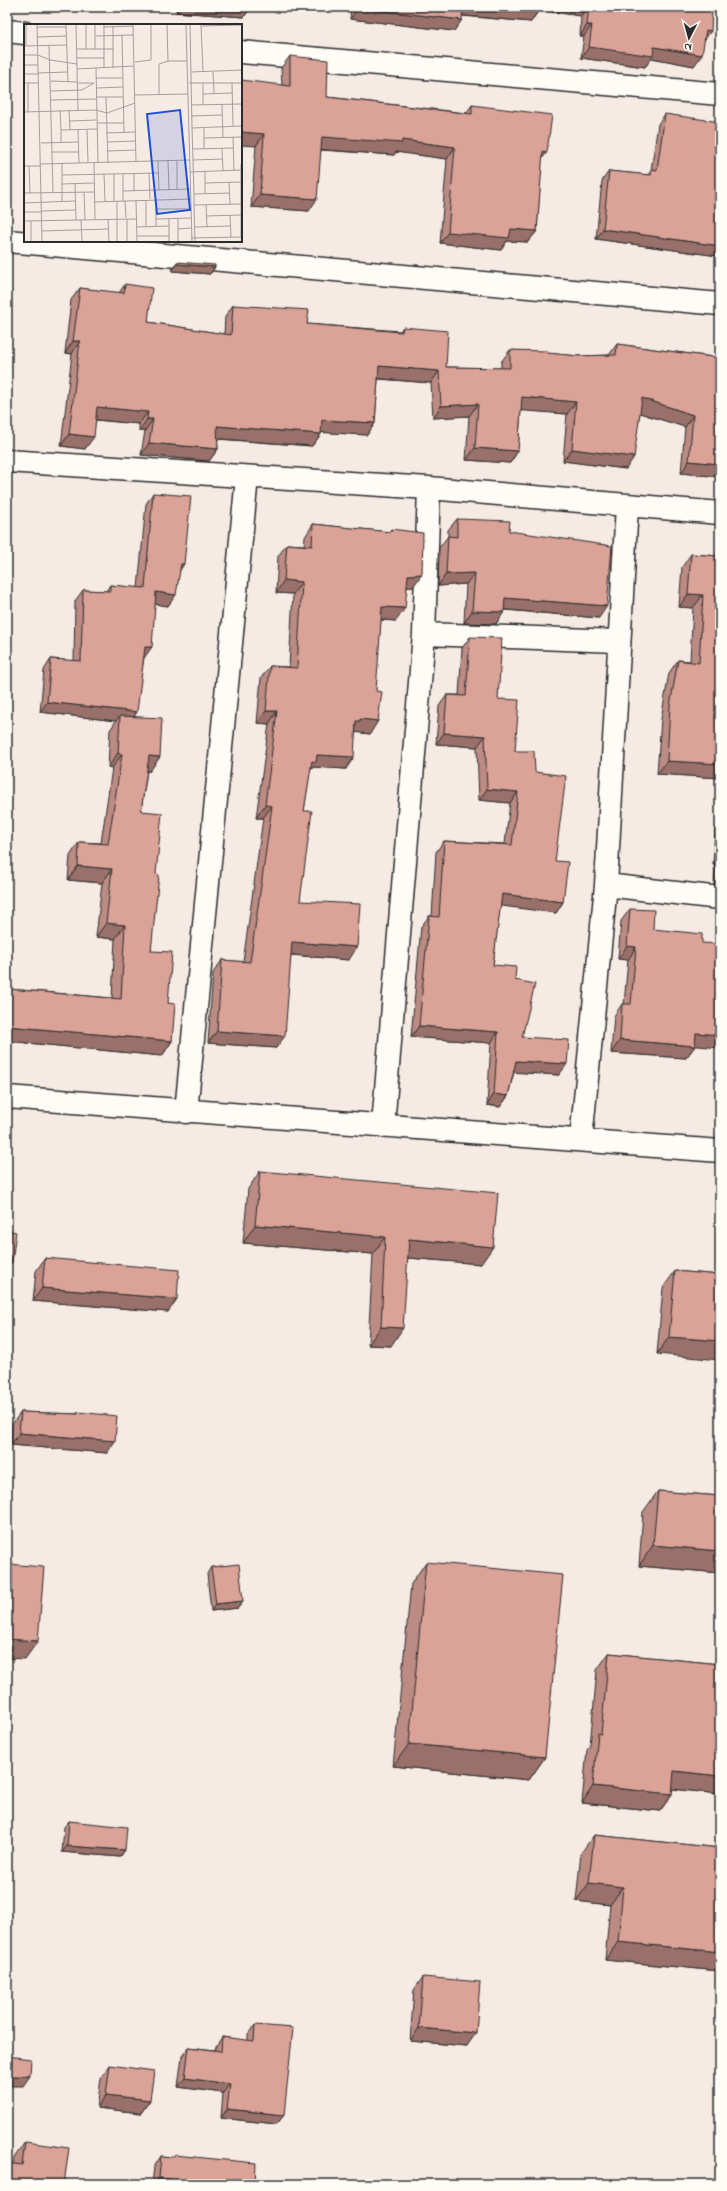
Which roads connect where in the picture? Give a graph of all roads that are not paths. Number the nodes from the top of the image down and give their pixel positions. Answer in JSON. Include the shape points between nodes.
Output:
{"nodes":[{"id":1,"x":7,"y":31,"type":"edge"},
{"id":2,"x":24,"y":33,"type":"edge"},
{"id":3,"x":242,"y":52,"type":"edge"},
{"id":4,"x":720,"y":94,"type":"edge"},
{"id":5,"x":7,"y":241,"type":"edge"},
{"id":6,"x":720,"y":304,"type":"edge"},
{"id":7,"x":7,"y":461,"type":"edge"},
{"id":8,"x":247,"y":477,"type":"junction"},
{"id":9,"x":429,"y":488,"type":"junction"},
{"id":10,"x":627,"y":505,"type":"junction"},
{"id":11,"x":720,"y":513,"type":"edge"},
{"id":12,"x":424,"y":634,"type":"junction"},
{"id":13,"x":618,"y":641,"type":"junction"},
{"id":14,"x":606,"y":885,"type":"junction"},
{"id":15,"x":720,"y":898,"type":"edge"},
{"id":16,"x":7,"y":1097,"type":"edge"},
{"id":17,"x":186,"y":1112,"type":"junction"},
{"id":18,"x":383,"y":1126,"type":"junction"},
{"id":19,"x":581,"y":1140,"type":"junction"},
{"id":20,"x":720,"y":1151,"type":"edge"}],
"edges":[{"from":1,"to":2,"type":"street"},
{"from":3,"to":4,"type":"street"},
{"from":5,"to":6,"type":"street"},
{"from":7,"to":8,"type":"street"},
{"from":8,"to":9,"type":"street"},
{"from":8,"to":17,"type":"street"},
{"from":9,"to":10,"type":"street"},
{"from":9,"to":12,"type":"street"},
{"from":10,"to":11,"type":"street"},
{"from":10,"to":13,"type":"street"},
{"from":12,"to":13,"type":"street"},
{"from":12,"to":18,"type":"street"},
{"from":13,"to":14,"type":"street"},
{"from":14,"to":15,"type":"street"},
{"from":14,"to":19,"type":"street"},
{"from":16,"to":17,"type":"street"},
{"from":17,"to":18,"type":"street"},
{"from":18,"to":19,"type":"street"},
{"from":19,"to":20,"type":"street"}]}
